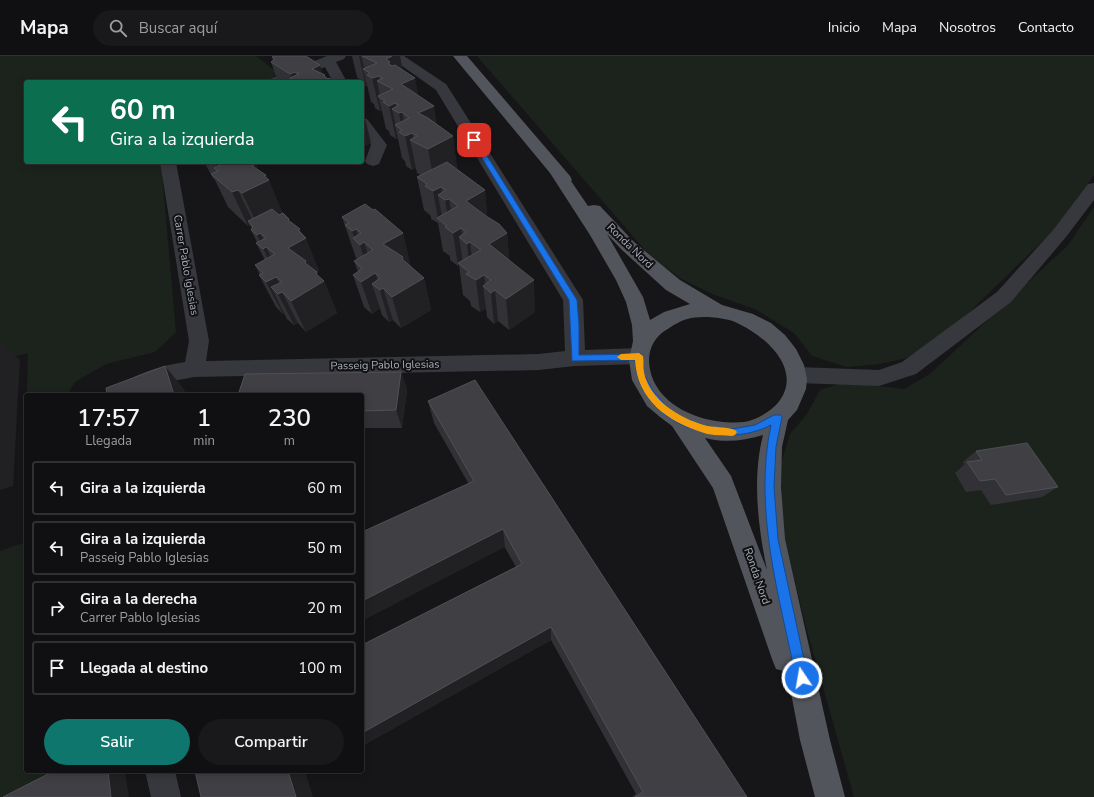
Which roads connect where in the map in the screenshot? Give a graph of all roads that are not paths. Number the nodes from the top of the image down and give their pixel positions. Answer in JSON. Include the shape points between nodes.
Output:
{"nodes":[{"id":1,"x":395,"y":56,"type":"edge"},
{"id":2,"x":460,"y":56,"type":"edge"},
{"id":3,"x":334,"y":58,"type":"edge"},
{"id":4,"x":280,"y":80,"type":"edge"},
{"id":5,"x":340,"y":80,"type":"edge"},
{"id":6,"x":364,"y":125,"type":"edge"},
{"id":7,"x":373,"y":161,"type":"dead end"},
{"id":8,"x":168,"y":164,"type":"edge"},
{"id":9,"x":555,"y":169,"type":"junction"},
{"id":10,"x":1094,"y":188,"type":"edge"},
{"id":11,"x":716,"y":310,"type":"junction"},
{"id":12,"x":641,"y":349,"type":"junction"},
{"id":13,"x":575,"y":358,"type":"junction"},
{"id":14,"x":194,"y":369,"type":"junction"},
{"id":15,"x":798,"y":376,"type":"junction"},
{"id":16,"x":129,"y":391,"type":"edge"},
{"id":17,"x":778,"y":417,"type":"junction"},
{"id":18,"x":681,"y":420,"type":"junction"},
{"id":19,"x":815,"y":740,"type":"junction"},
{"id":20,"x":160,"y":773,"type":"edge"},
{"id":21,"x":166,"y":797,"type":"edge"},
{"id":22,"x":830,"y":797,"type":"edge"}],
"edges":[{"from":1,"to":13,"type":"street","via":[[441,87],[573,300]]},
{"from":2,"to":9,"type":"main road","name":"Ronda Nord"},
{"from":3,"to":4,"type":"street"},
{"from":3,"to":5,"type":"street"},
{"from":6,"to":7,"type":"street","via":[[379,145]]},
{"from":8,"to":14,"type":"street","name":"Carrer Pablo Iglesias","via":[[199,341]]},
{"from":9,"to":11,"type":"main road","name":"Ronda Nord","via":[[628,246],[673,285]]},
{"from":9,"to":12,"type":"main road","name":"Ronda Nord","via":[[610,254],[635,299]]},
{"from":10,"to":15,"type":"street","via":[[1060,233],[1004,297],[909,368],[879,378]]},
{"from":11,"to":12,"type":"main road","via":[[693,310],[672,316],[655,327]]},
{"from":11,"to":15,"type":"main road","via":[[753,321],[769,331],[783,344]]},
{"from":12,"to":13,"type":"street","name":"Passeig Pablo Iglesias"},
{"from":12,"to":18,"type":"main road","via":[[640,374],[649,393],[664,409]]},
{"from":13,"to":14,"type":"street","name":"Passeig Pablo Iglesias","via":[[539,362]]},
{"from":14,"to":16,"type":"street","name":"Passeig Pablo Iglesias","via":[[169,372],[151,378]]},
{"from":15,"to":17,"type":"main road","via":[[789,405]]},
{"from":17,"to":18,"type":"main road","via":[[757,428],[732,432],[706,430]]},
{"from":17,"to":19,"type":"main road","name":"Ronda Nord","via":[[771,447],[769,487],[773,539]]},
{"from":18,"to":19,"type":"main road","name":"Ronda Nord","via":[[723,483]]},
{"from":19,"to":22,"type":"main road","name":"Ronda Nord"},
{"from":20,"to":21,"type":"street"}]}
